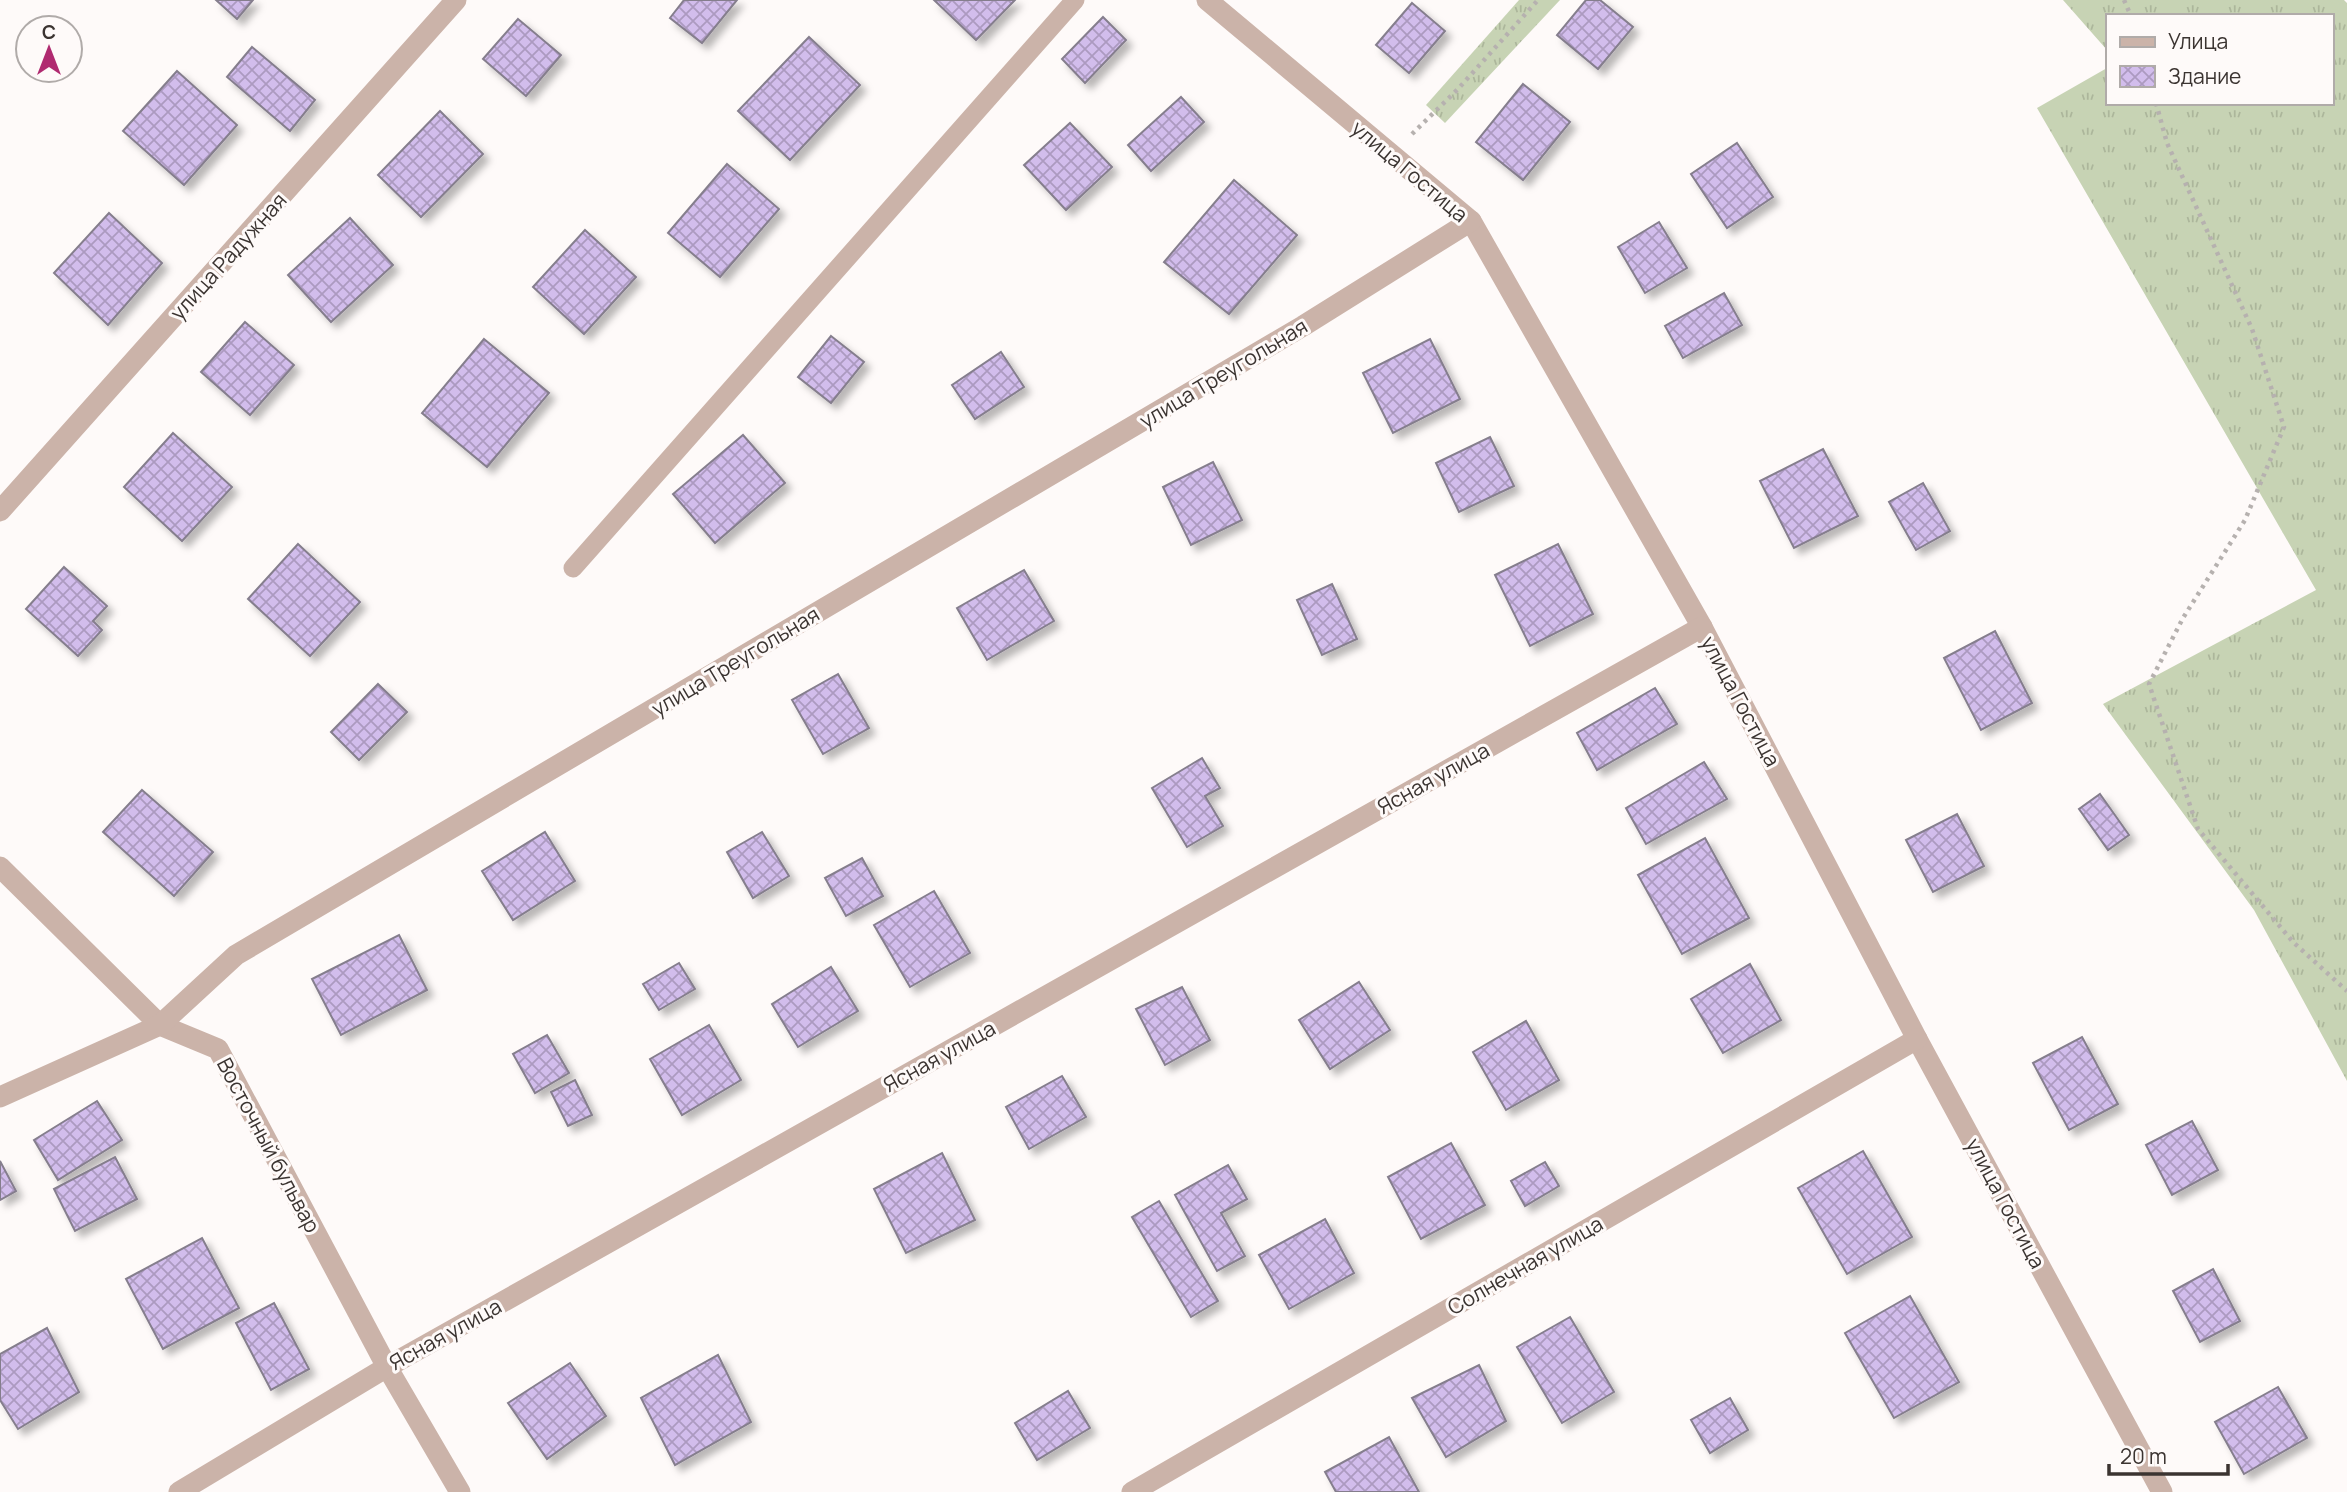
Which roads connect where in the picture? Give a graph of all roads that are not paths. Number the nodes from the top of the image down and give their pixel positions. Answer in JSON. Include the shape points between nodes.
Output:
{"nodes":[{"id":1,"x":456,"y":0,"type":"edge"},
{"id":2,"x":1075,"y":0,"type":"edge"},
{"id":3,"x":1206,"y":0,"type":"edge"},
{"id":4,"x":1471,"y":221,"type":"junction"},
{"id":5,"x":0,"y":512,"type":"edge"},
{"id":6,"x":573,"y":568,"type":"dead end"},
{"id":7,"x":1702,"y":627,"type":"junction"},
{"id":8,"x":0,"y":867,"type":"edge"},
{"id":9,"x":160,"y":1025,"type":"junction"},
{"id":10,"x":1917,"y":1039,"type":"junction"},
{"id":11,"x":0,"y":1097,"type":"edge"},
{"id":12,"x":387,"y":1367,"type":"junction"},
{"id":13,"x":179,"y":1492,"type":"edge"},
{"id":14,"x":460,"y":1492,"type":"edge"},
{"id":15,"x":1132,"y":1492,"type":"edge"},
{"id":16,"x":2162,"y":1492,"type":"edge"}],
"edges":[{"from":1,"to":5,"type":"street","name":"улица Радужная"},
{"from":2,"to":6,"type":"lane"},
{"from":3,"to":4,"type":"street","name":"улица Гостица"},
{"from":4,"to":7,"type":"street","name":"улица Гостица"},
{"from":4,"to":9,"type":"street","name":"улица Треугольная","via":[[1267,347],[236,955]]},
{"from":7,"to":10,"type":"street","name":"улица Гостица"},
{"from":7,"to":12,"type":"street","name":"Ясная улица"},
{"from":8,"to":9,"type":"street","name":"Восточный бульвар"},
{"from":9,"to":11,"type":"street","name":"улица Треугольная"},
{"from":9,"to":12,"type":"street","name":"Восточный бульвар","via":[[218,1049]]},
{"from":10,"to":15,"type":"street","name":"Солнечная улица"},
{"from":10,"to":16,"type":"street","name":"улица Гостица"},
{"from":12,"to":13,"type":"street","name":"Ясная улица"},
{"from":12,"to":14,"type":"street","name":"Восточный бульвар"}]}
